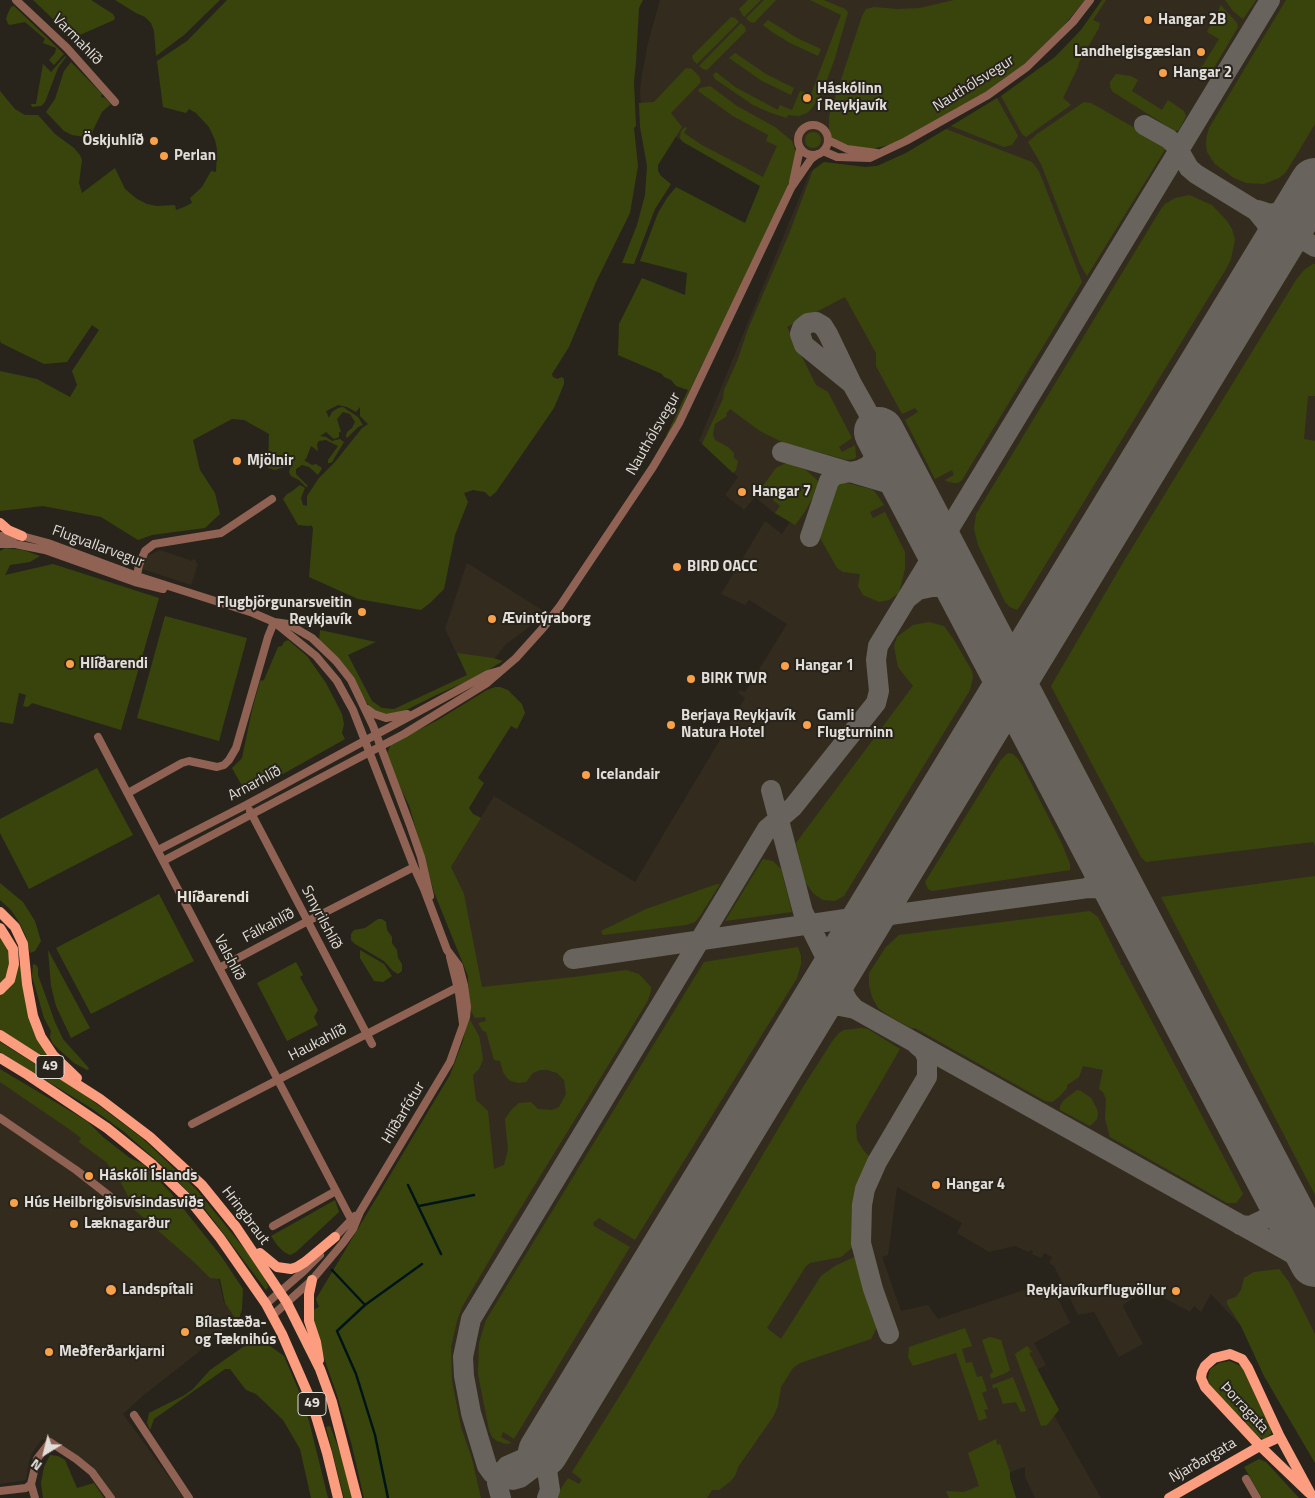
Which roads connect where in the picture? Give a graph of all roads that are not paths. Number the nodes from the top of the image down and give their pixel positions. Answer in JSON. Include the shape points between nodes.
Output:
{"nodes":[{"id":1,"x":16,"y":0,"type":"edge"},
{"id":2,"x":1090,"y":0,"type":"edge"},
{"id":3,"x":116,"y":102,"type":"dead end"},
{"id":4,"x":828,"y":140,"type":"junction"},
{"id":5,"x":800,"y":149,"type":"junction"},
{"id":6,"x":820,"y":153,"type":"junction"},
{"id":7,"x":879,"y":153,"type":"junction"},
{"id":8,"x":791,"y":188,"type":"junction"},
{"id":9,"x":272,"y":500,"type":"dead end"},
{"id":10,"x":0,"y":523,"type":"edge"},
{"id":11,"x":0,"y":536,"type":"edge"},
{"id":12,"x":22,"y":536,"type":"junction"},
{"id":13,"x":0,"y":544,"type":"edge"},
{"id":14,"x":136,"y":579,"type":"junction"},
{"id":15,"x":274,"y":622,"type":"junction"},
{"id":16,"x":502,"y":670,"type":"junction"},
{"id":17,"x":366,"y":707,"type":"junction"},
{"id":18,"x":420,"y":711,"type":"junction"},
{"id":19,"x":376,"y":734,"type":"junction"},
{"id":20,"x":98,"y":737,"type":"dead end"},
{"id":21,"x":366,"y":740,"type":"junction"},
{"id":22,"x":381,"y":746,"type":"junction"},
{"id":23,"x":370,"y":752,"type":"junction"},
{"id":24,"x":128,"y":793,"type":"junction"},
{"id":25,"x":246,"y":805,"type":"junction"},
{"id":26,"x":251,"y":814,"type":"junction"},
{"id":27,"x":158,"y":850,"type":"junction"},
{"id":28,"x":163,"y":861,"type":"junction"},
{"id":29,"x":414,"y":868,"type":"junction"},
{"id":30,"x":431,"y":907,"type":"junction"},
{"id":31,"x":0,"y":912,"type":"edge"},
{"id":32,"x":308,"y":920,"type":"junction"},
{"id":33,"x":0,"y":928,"type":"edge"},
{"id":34,"x":450,"y":955,"type":"junction"},
{"id":35,"x":219,"y":968,"type":"junction"},
{"id":36,"x":458,"y":987,"type":"junction"},
{"id":37,"x":0,"y":990,"type":"edge"},
{"id":38,"x":462,"y":1024,"type":"junction"},
{"id":39,"x":366,"y":1034,"type":"junction"},
{"id":40,"x":0,"y":1035,"type":"edge"},
{"id":41,"x":372,"y":1044,"type":"dead end"},
{"id":42,"x":0,"y":1058,"type":"edge"},
{"id":43,"x":0,"y":1064,"type":"edge"},
{"id":44,"x":277,"y":1080,"type":"junction"},
{"id":45,"x":100,"y":1099,"type":"junction"},
{"id":46,"x":68,"y":1102,"type":"junction"},
{"id":47,"x":0,"y":1118,"type":"edge"},
{"id":48,"x":192,"y":1124,"type":"dead end"},
{"id":49,"x":336,"y":1191,"type":"junction"},
{"id":50,"x":112,"y":1198,"type":"dead end"},
{"id":51,"x":353,"y":1222,"type":"junction"},
{"id":52,"x":274,"y":1226,"type":"dead end"},
{"id":53,"x":236,"y":1227,"type":"junction"},
{"id":54,"x":335,"y":1237,"type":"junction"},
{"id":55,"x":312,"y":1280,"type":"junction"},
{"id":56,"x":280,"y":1291,"type":"junction"},
{"id":57,"x":288,"y":1303,"type":"junction"},
{"id":58,"x":266,"y":1304,"type":"junction"},
{"id":59,"x":273,"y":1316,"type":"junction"},
{"id":60,"x":320,"y":1369,"type":"junction"},
{"id":61,"x":134,"y":1415,"type":"dead end"},
{"id":62,"x":1280,"y":1437,"type":"junction"},
{"id":63,"x":1260,"y":1446,"type":"junction"},
{"id":64,"x":1246,"y":1479,"type":"dead end"},
{"id":65,"x":31,"y":1484,"type":"junction"},
{"id":66,"x":0,"y":1491,"type":"edge"},
{"id":67,"x":1311,"y":1495,"type":"edge"},
{"id":68,"x":35,"y":1498,"type":"edge"},
{"id":69,"x":111,"y":1498,"type":"edge"},
{"id":70,"x":189,"y":1498,"type":"edge"},
{"id":71,"x":338,"y":1498,"type":"edge"},
{"id":72,"x":357,"y":1498,"type":"edge"},
{"id":73,"x":1169,"y":1498,"type":"edge"},
{"id":74,"x":1257,"y":1498,"type":"edge"}],
"edges":[{"from":1,"to":3,"type":"street","name":"Varmahlíð","via":[[67,48]]},
{"from":2,"to":7,"type":"street","name":"Nauthólsvegur","via":[[1073,22],[1027,67],[988,95]]},
{"from":4,"to":5,"type":"street","via":[[822,127],[807,125],[798,136]]},
{"from":4,"to":6,"type":"street"},
{"from":4,"to":7,"type":"street","via":[[847,149]]},
{"from":5,"to":6,"type":"street","via":[[808,154]]},
{"from":5,"to":8,"type":"street","name":"Nauthólsvegur"},
{"from":6,"to":7,"type":"street","name":"Nauthólsvegur","via":[[856,158],[870,158]]},
{"from":6,"to":8,"type":"street","name":"Nauthólsvegur","via":[[811,159]]},
{"from":8,"to":16,"type":"street","name":"Nauthólsvegur","via":[[679,423],[653,467],[550,620]]},
{"from":9,"to":14,"type":"street","via":[[221,533],[154,544],[145,551]]},
{"from":10,"to":12,"type":"main road"},
{"from":11,"to":12,"type":"street","name":"Flugvallarvegur"},
{"from":12,"to":14,"type":"street","name":"Flugvallarvegur","via":[[48,543]]},
{"from":13,"to":14,"type":"street","name":"Flugvallarvegur","via":[[45,550]]},
{"from":14,"to":15,"type":"street","name":"Flugvallarvegur","via":[[164,589],[185,591]]},
{"from":15,"to":17,"type":"street","name":"Flugvallarvegur","via":[[288,624],[322,647],[351,680]]},
{"from":15,"to":21,"type":"street","name":"Flugvallarvegur","via":[[329,670],[346,695]]},
{"from":15,"to":24,"type":"street","via":[[230,760],[218,767],[189,761],[182,763]]},
{"from":16,"to":18,"type":"street","name":"Nauthólsvegur","via":[[488,674]]},
{"from":16,"to":22,"type":"street","name":"Nauthólsvegur","via":[[488,683]]},
{"from":17,"to":18,"type":"street","via":[[386,718]]},
{"from":17,"to":19,"type":"street","name":"Flugvallarvegur"},
{"from":18,"to":19,"type":"street","name":"Nauthólsvegur"},
{"from":19,"to":21,"type":"street","name":"Nauthólsvegur"},
{"from":19,"to":22,"type":"street","name":"Flugvallarvegur"},
{"from":20,"to":24,"type":"street","name":"Valshlíð"},
{"from":21,"to":23,"type":"street","name":"Hlíðarfótur"},
{"from":21,"to":25,"type":"street","name":"Arnarhlíð"},
{"from":22,"to":23,"type":"street","name":"Nauthólsvegur"},
{"from":22,"to":30,"type":"street","name":"Hlíðarfótur","via":[[421,856]]},
{"from":23,"to":26,"type":"street","name":"Arnarhlíð"},
{"from":23,"to":29,"type":"street","name":"Hlíðarfótur"},
{"from":24,"to":27,"type":"street","name":"Valshlíð"},
{"from":25,"to":26,"type":"street","name":"Smyrilshlíð"},
{"from":25,"to":27,"type":"street","name":"Arnarhlíð"},
{"from":26,"to":28,"type":"street","name":"Arnarhlíð"},
{"from":26,"to":32,"type":"street","name":"Smyrilshlíð"},
{"from":27,"to":28,"type":"street","name":"Valshlíð"},
{"from":28,"to":35,"type":"street","name":"Valshlíð"},
{"from":29,"to":30,"type":"street","name":"Hlíðarfótur"},
{"from":29,"to":32,"type":"street","name":"Fálkahlíð"},
{"from":30,"to":34,"type":"street","name":"Hlíðarfótur"},
{"from":31,"to":45,"type":"main road","via":[[14,926],[23,944],[33,1016],[41,1037],[53,1055]]},
{"from":32,"to":35,"type":"street","name":"Fálkahlíð"},
{"from":32,"to":39,"type":"street","name":"Smyrilshlíð"},
{"from":33,"to":37,"type":"main road","via":[[13,949],[14,964],[10,980]]},
{"from":34,"to":36,"type":"street","name":"Hlíðarfótur"},
{"from":34,"to":38,"type":"street","name":"Hlíðarfótur","via":[[459,966],[464,985],[467,1007]]},
{"from":35,"to":44,"type":"street","name":"Valshlíð"},
{"from":36,"to":38,"type":"street","name":"Hlíðarfótur"},
{"from":36,"to":39,"type":"street","name":"Haukahlíð"},
{"from":38,"to":51,"type":"street","name":"Hlíðarfótur","via":[[450,1062]]},
{"from":39,"to":41,"type":"street","name":"Smyrilshlíð"},
{"from":39,"to":44,"type":"street","name":"Haukahlíð"},
{"from":40,"to":45,"type":"main road","name":"Hringbraut","number":"49"},
{"from":42,"to":46,"type":"main road","number":"49"},
{"from":43,"to":46,"type":"main road"},
{"from":44,"to":48,"type":"street","name":"Haukahlíð"},
{"from":44,"to":49,"type":"street","name":"Valshlíð"},
{"from":45,"to":53,"type":"main road","name":"Hringbraut","number":"49","via":[[188,1170]]},
{"from":46,"to":58,"type":"main road","number":"49","via":[[107,1128],[164,1174],[192,1202]]},
{"from":47,"to":50,"type":"street"},
{"from":49,"to":51,"type":"street","name":"Valshlíð"},
{"from":49,"to":52,"type":"street"},
{"from":51,"to":54,"type":"street","name":"Hlíðarfótur"},
{"from":51,"to":55,"type":"street","name":"Hlíðarfótur","via":[[344,1243]]},
{"from":53,"to":54,"type":"main road","via":[[269,1262],[284,1269],[297,1268]]},
{"from":53,"to":56,"type":"main road","name":"Hringbraut","number":"49"},
{"from":54,"to":56,"type":"street","name":"Hlíðarfótur","via":[[304,1271]]},
{"from":55,"to":57,"type":"street","name":"Hlíðarfótur"},
{"from":55,"to":60,"type":"main road","via":[[309,1321]]},
{"from":56,"to":57,"type":"main road","name":"Hringbraut","number":"49"},
{"from":56,"to":58,"type":"street","name":"Hlíðarfótur"},
{"from":57,"to":59,"type":"street","name":"Hlíðarfótur"},
{"from":57,"to":60,"type":"main road","name":"Hringbraut","number":"49"},
{"from":58,"to":59,"type":"main road","number":"49"},
{"from":59,"to":71,"type":"main road","number":"49","via":[[312,1403]]},
{"from":60,"to":72,"type":"main road","name":"Hringbraut","number":"49"},
{"from":61,"to":70,"type":"street"},
{"from":62,"to":63,"type":"main road","name":"Njarðargata"},
{"from":62,"to":63,"type":"main road","name":"Þorragata","via":[[1242,1359],[1230,1354],[1214,1358],[1202,1372],[1202,1383]]},
{"from":62,"to":67,"type":"main road","name":"Þorragata"},
{"from":63,"to":67,"type":"main road","name":"Þorragata"},
{"from":63,"to":73,"type":"main road","name":"Njarðargata"},
{"from":64,"to":74,"type":"street"},
{"from":65,"to":66,"type":"street","via":[[26,1488]]},
{"from":65,"to":68,"type":"street"},
{"from":65,"to":69,"type":"street","via":[[37,1459],[50,1442],[92,1472]]}]}
